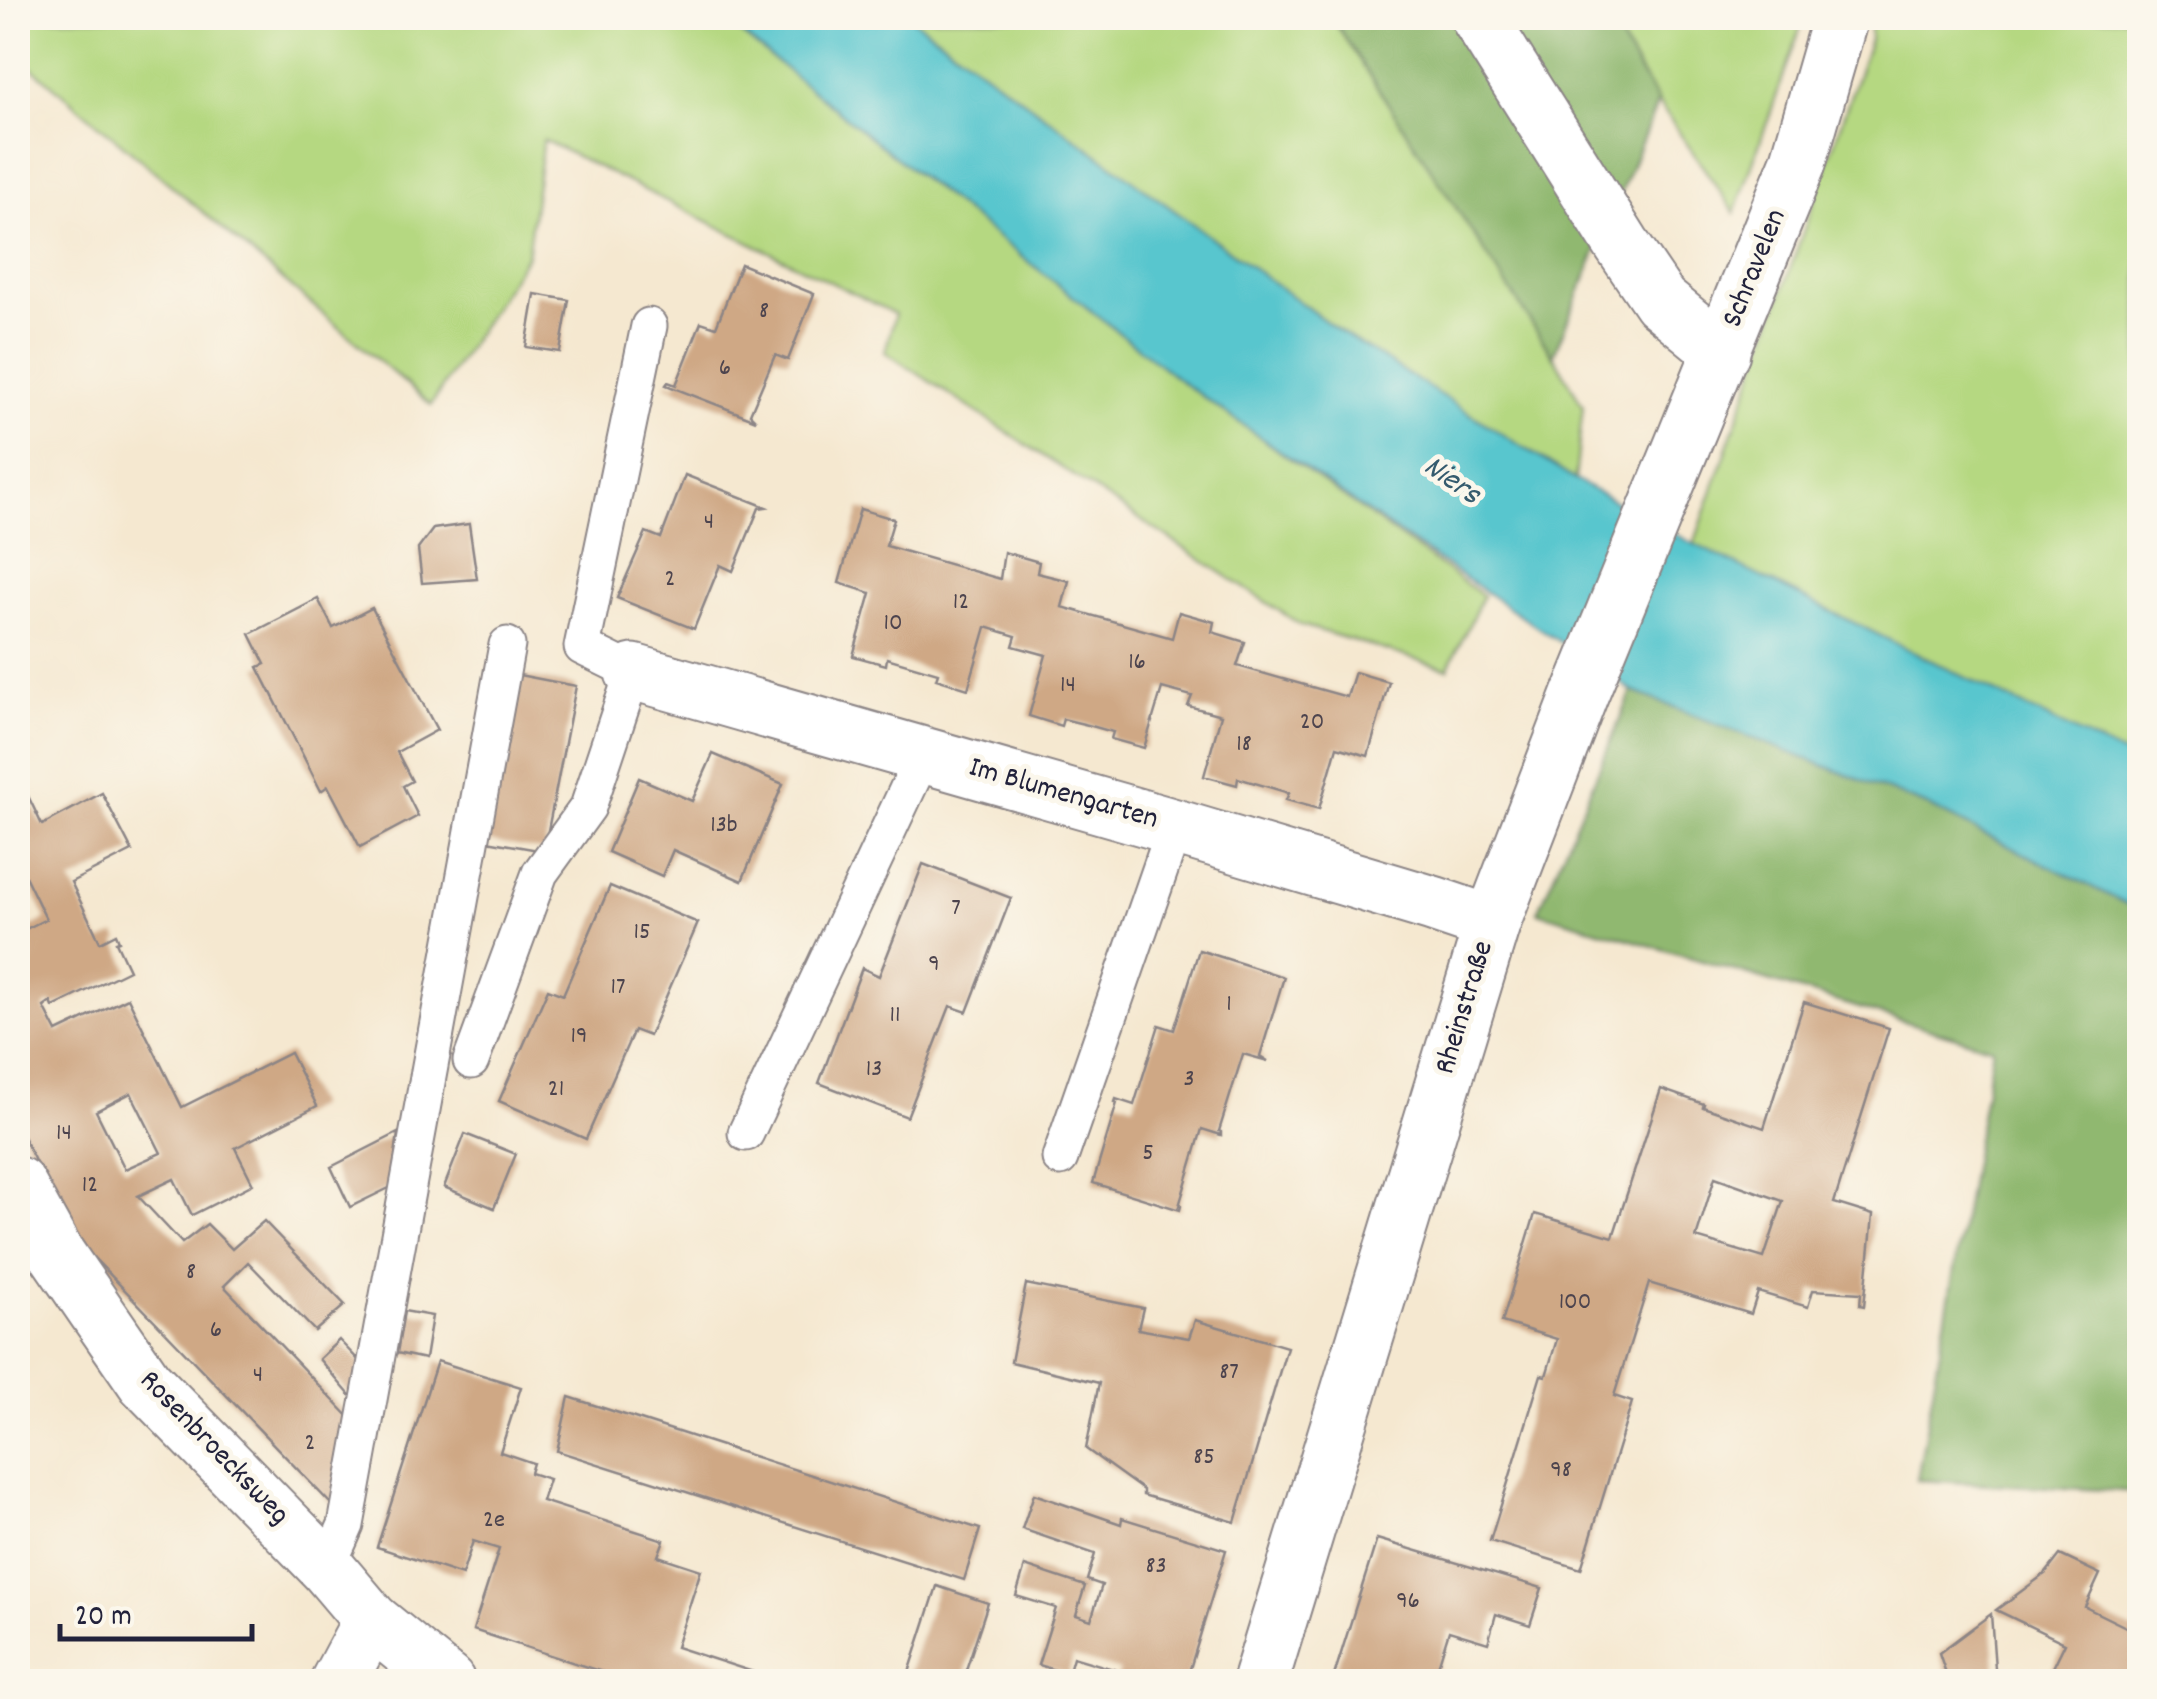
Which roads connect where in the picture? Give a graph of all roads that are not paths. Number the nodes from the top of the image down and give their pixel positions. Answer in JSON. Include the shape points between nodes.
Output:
{"nodes":[{"id":1,"x":1479,"y":18,"type":"edge"},
{"id":2,"x":1840,"y":18,"type":"edge"},
{"id":3,"x":649,"y":326,"type":"dead end"},
{"id":4,"x":1722,"y":352,"type":"junction"},
{"id":5,"x":508,"y":645,"type":"dead end"},
{"id":6,"x":633,"y":672,"type":"junction"},
{"id":7,"x":923,"y":756,"type":"junction"},
{"id":8,"x":1175,"y":827,"type":"junction"},
{"id":9,"x":1492,"y":924,"type":"junction"},
{"id":10,"x":471,"y":1061,"type":"dead end"},
{"id":11,"x":746,"y":1132,"type":"dead end"},
{"id":12,"x":1060,"y":1158,"type":"dead end"},
{"id":13,"x":24,"y":1217,"type":"edge"},
{"id":14,"x":327,"y":1568,"type":"junction"},
{"id":15,"x":371,"y":1620,"type":"junction"},
{"id":16,"x":338,"y":1682,"type":"edge"},
{"id":17,"x":447,"y":1682,"type":"edge"},
{"id":18,"x":1260,"y":1682,"type":"edge"}],
"edges":[{"from":1,"to":4,"type":"street","name":"Schravelen","via":[[1660,301]]},
{"from":2,"to":4,"type":"street","name":"Schravelen","via":[[1798,163]]},
{"from":3,"to":6,"type":"lane","via":[[582,647]]},
{"from":4,"to":9,"type":"street","name":"Rheinstraße"},
{"from":5,"to":14,"type":"lane","via":[[346,1524]]},
{"from":6,"to":7,"type":"street","name":"Im Blumengarten"},
{"from":6,"to":10,"type":"lane","via":[[588,807],[540,874]]},
{"from":7,"to":8,"type":"street","name":"Im Blumengarten"},
{"from":7,"to":11,"type":"lane"},
{"from":8,"to":9,"type":"street","name":"Im Blumengarten"},
{"from":8,"to":12,"type":"lane"},
{"from":9,"to":18,"type":"street","name":"Rheinstraße"},
{"from":13,"to":14,"type":"street","name":"Rosenbroecksweg","via":[[145,1382]]},
{"from":14,"to":15,"type":"street","name":"Rosenbroecksweg"},
{"from":15,"to":16,"type":"street"},
{"from":15,"to":17,"type":"street","name":"Rosenbroecksweg"}]}
